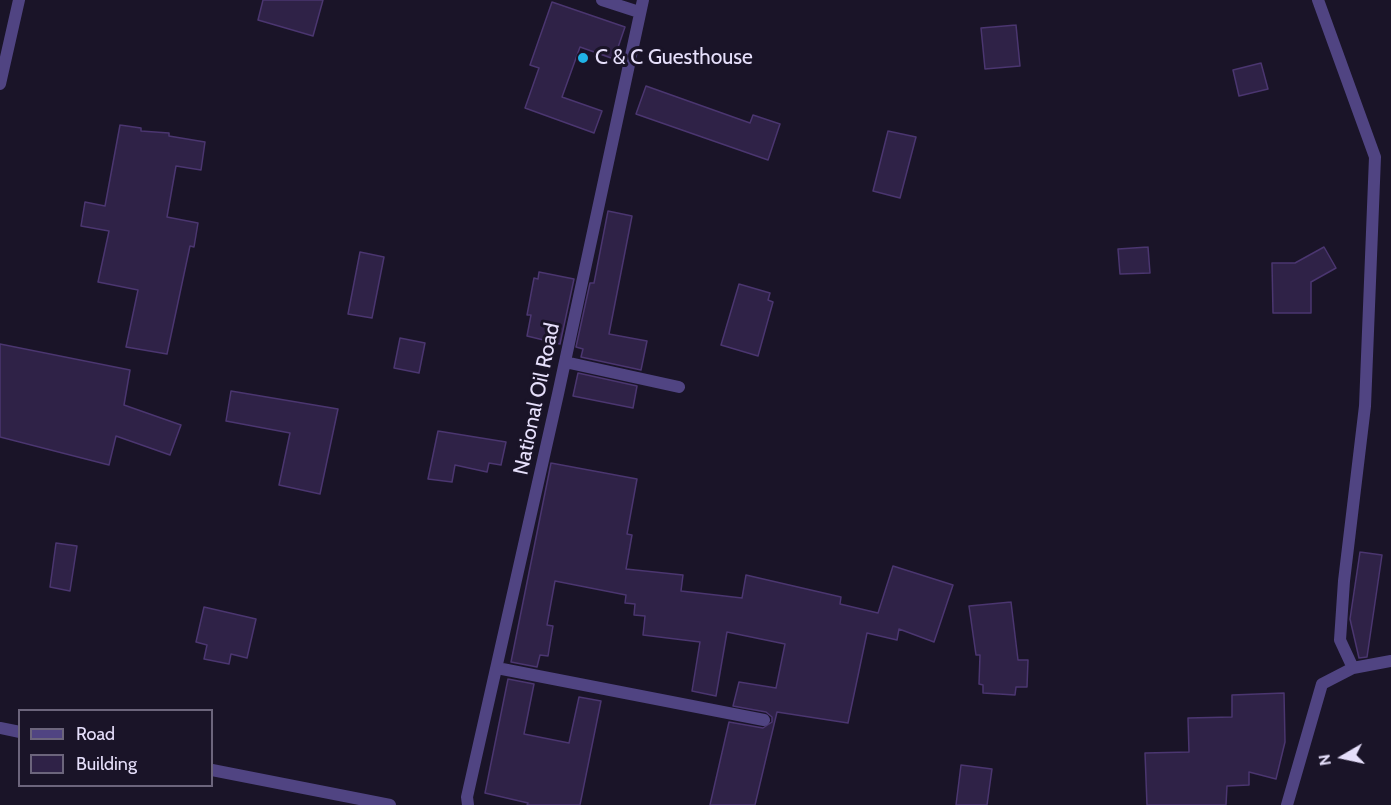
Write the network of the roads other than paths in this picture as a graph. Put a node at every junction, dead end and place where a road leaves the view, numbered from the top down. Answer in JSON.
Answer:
{"nodes":[{"id":1,"x":19,"y":0,"type":"edge"},
{"id":2,"x":602,"y":0,"type":"edge"},
{"id":3,"x":1318,"y":0,"type":"edge"},
{"id":4,"x":641,"y":6,"type":"edge"},
{"id":5,"x":0,"y":84,"type":"edge"},
{"id":6,"x":565,"y":362,"type":"junction"},
{"id":7,"x":679,"y":387,"type":"dead end"},
{"id":8,"x":1391,"y":661,"type":"edge"},
{"id":9,"x":497,"y":668,"type":"junction"},
{"id":10,"x":1353,"y":668,"type":"junction"},
{"id":11,"x":765,"y":720,"type":"dead end"},
{"id":12,"x":0,"y":728,"type":"edge"},
{"id":13,"x":18,"y":732,"type":"edge"},
{"id":14,"x":213,"y":770,"type":"edge"},
{"id":15,"x":390,"y":805,"type":"edge"},
{"id":16,"x":468,"y":805,"type":"edge"},
{"id":17,"x":1287,"y":805,"type":"edge"}],
"edges":[{"from":1,"to":5,"type":"street"},
{"from":2,"to":4,"type":"street"},
{"from":3,"to":10,"type":"street"},
{"from":4,"to":6,"type":"street","name":"National Oil Road"},
{"from":6,"to":7,"type":"street"},
{"from":6,"to":9,"type":"street","name":"National Oil Road"},
{"from":8,"to":10,"type":"street"},
{"from":9,"to":11,"type":"street"},
{"from":9,"to":16,"type":"street","name":"National Oil Road"},
{"from":10,"to":17,"type":"street"},
{"from":12,"to":13,"type":"street"},
{"from":14,"to":15,"type":"street"}]}
